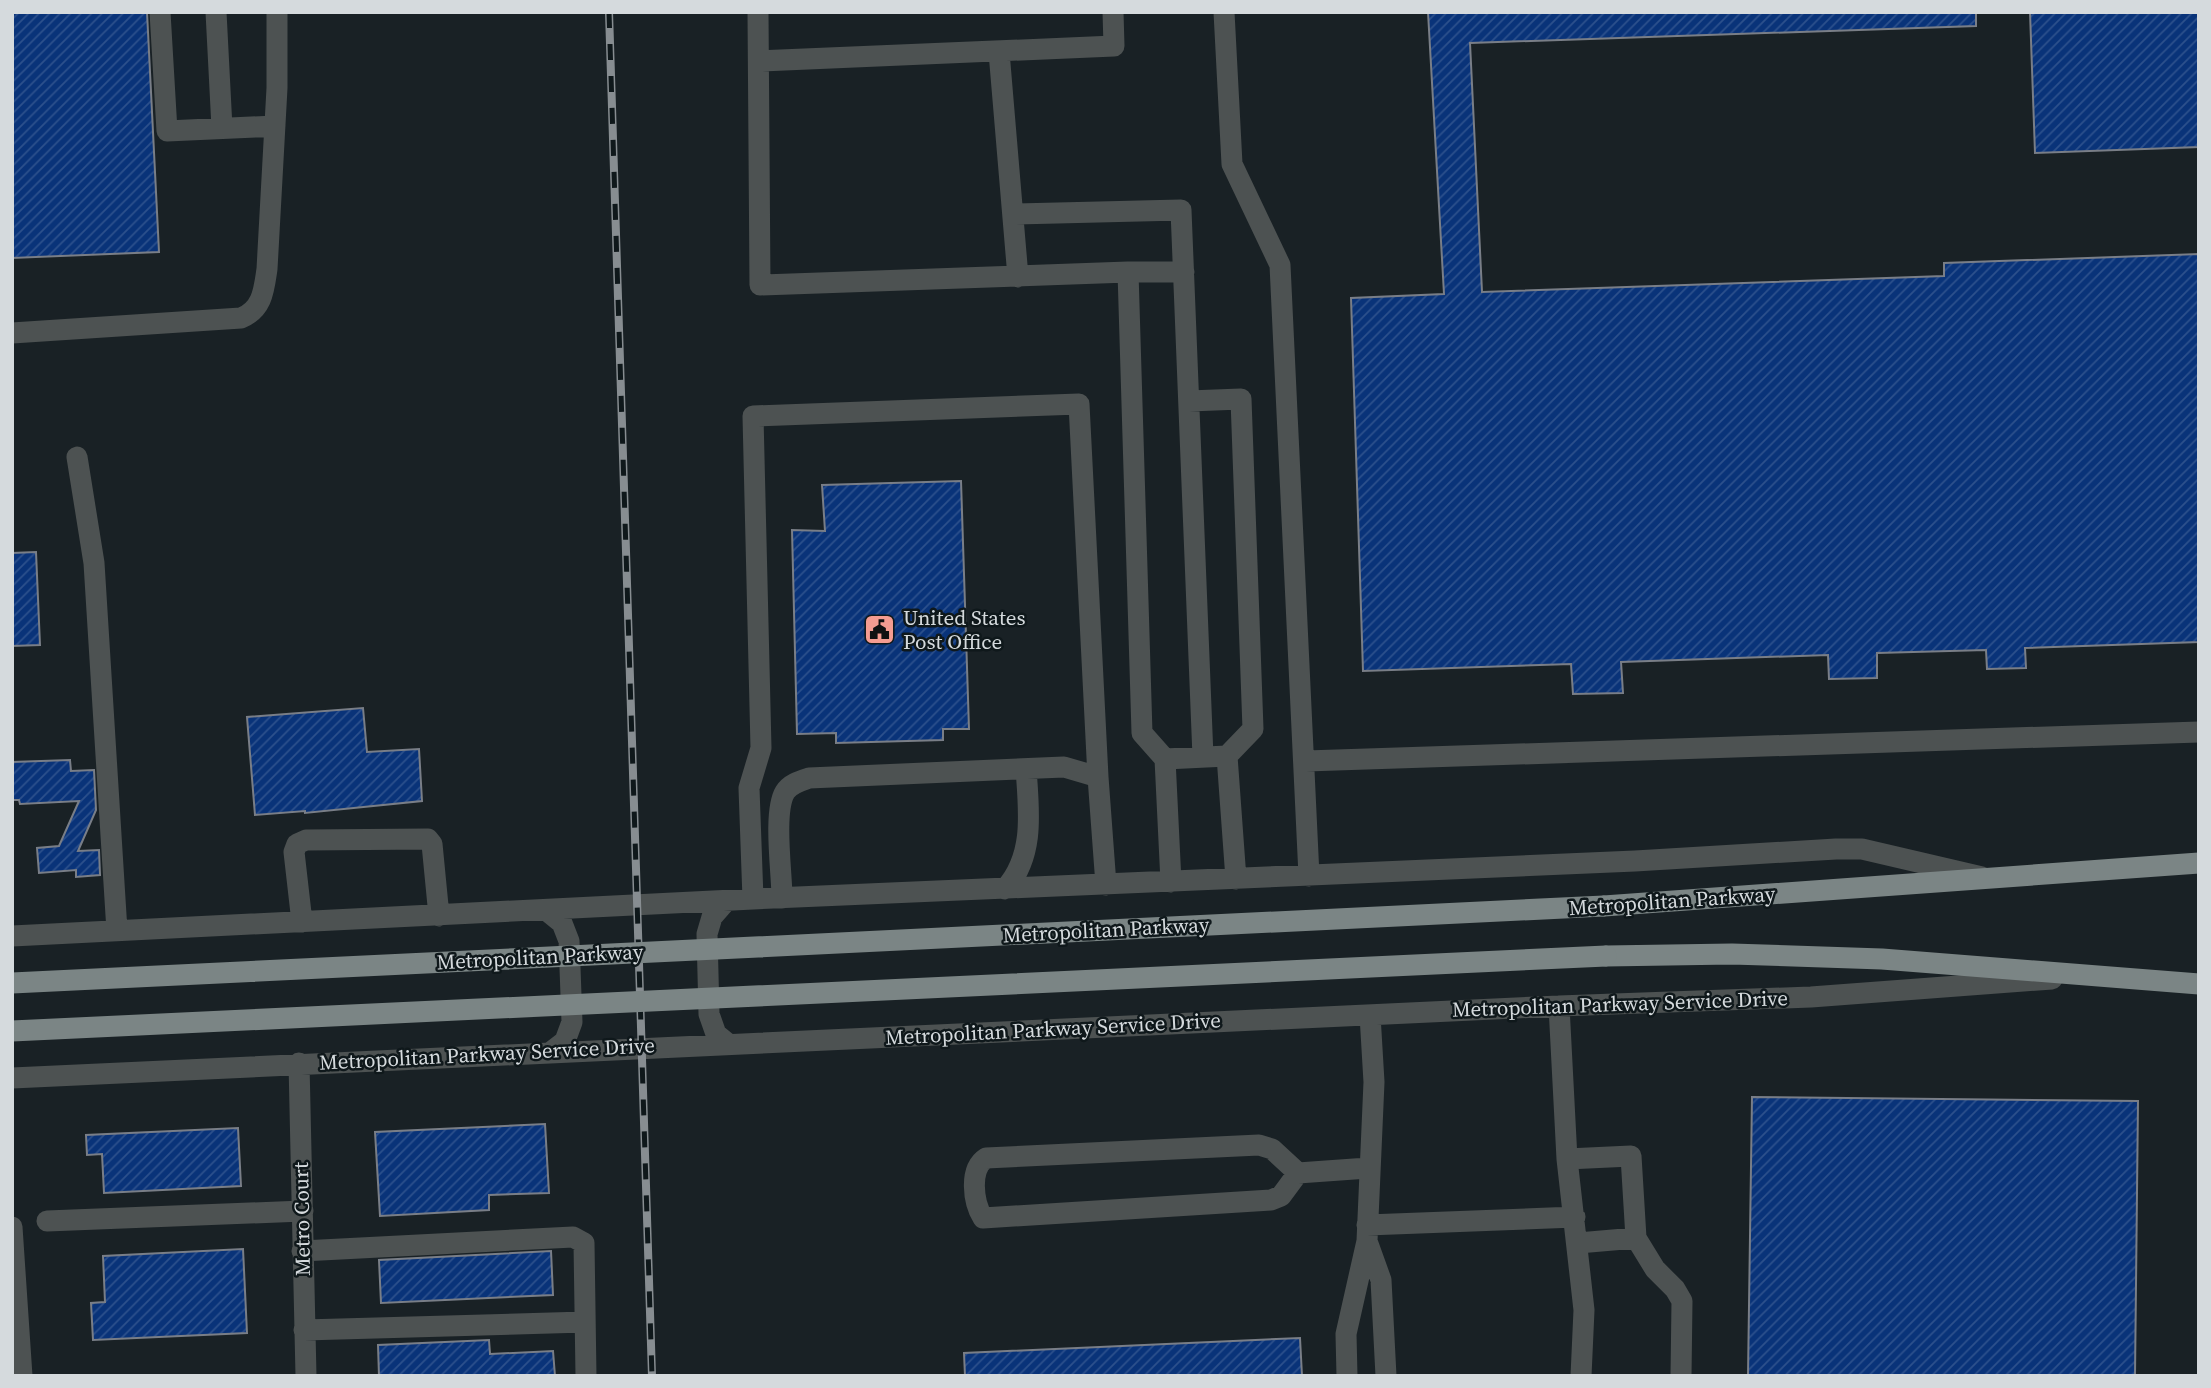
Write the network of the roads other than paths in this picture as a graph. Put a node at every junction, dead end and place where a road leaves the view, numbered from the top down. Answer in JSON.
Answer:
{"nodes":[{"id":1,"x":160,"y":12,"type":"edge"},
{"id":2,"x":216,"y":12,"type":"edge"},
{"id":3,"x":277,"y":12,"type":"edge"},
{"id":4,"x":758,"y":12,"type":"edge"},
{"id":5,"x":1113,"y":12,"type":"edge"},
{"id":6,"x":1224,"y":12,"type":"edge"},
{"id":7,"x":999,"y":52,"type":"junction"},
{"id":8,"x":759,"y":61,"type":"junction"},
{"id":9,"x":275,"y":126,"type":"junction"},
{"id":10,"x":222,"y":128,"type":"junction"},
{"id":11,"x":1015,"y":214,"type":"junction"},
{"id":12,"x":1128,"y":272,"type":"junction"},
{"id":13,"x":1184,"y":272,"type":"junction"},
{"id":14,"x":1018,"y":277,"type":"junction"},
{"id":15,"x":12,"y":334,"type":"edge"},
{"id":16,"x":1189,"y":401,"type":"junction"},
{"id":17,"x":77,"y":457,"type":"dead end"},
{"id":18,"x":2199,"y":733,"type":"edge"},
{"id":19,"x":1227,"y":756,"type":"junction"},
{"id":20,"x":1203,"y":757,"type":"junction"},
{"id":21,"x":1165,"y":759,"type":"junction"},
{"id":22,"x":1306,"y":761,"type":"junction"},
{"id":23,"x":755,"y":768,"type":"junction"},
{"id":24,"x":1027,"y":769,"type":"junction"},
{"id":25,"x":1098,"y":777,"type":"junction"},
{"id":26,"x":786,"y":791,"type":"junction"},
{"id":27,"x":2199,"y":863,"type":"edge"},
{"id":28,"x":1309,"y":876,"type":"junction"},
{"id":29,"x":1989,"y":878,"type":"junction"},
{"id":30,"x":1236,"y":879,"type":"junction"},
{"id":31,"x":1171,"y":882,"type":"junction"},
{"id":32,"x":1106,"y":885,"type":"junction"},
{"id":33,"x":1005,"y":889,"type":"junction"},
{"id":34,"x":782,"y":898,"type":"junction"},
{"id":35,"x":753,"y":900,"type":"junction"},
{"id":36,"x":726,"y":901,"type":"junction"},
{"id":37,"x":547,"y":910,"type":"junction"},
{"id":38,"x":439,"y":916,"type":"junction"},
{"id":39,"x":302,"y":922,"type":"junction"},
{"id":40,"x":117,"y":931,"type":"junction"},
{"id":41,"x":12,"y":936,"type":"edge"},
{"id":42,"x":2094,"y":976,"type":"junction"},
{"id":43,"x":12,"y":983,"type":"edge"},
{"id":44,"x":2199,"y":984,"type":"edge"},
{"id":45,"x":1559,"y":1006,"type":"junction"},
{"id":46,"x":1370,"y":1015,"type":"junction"},
{"id":47,"x":12,"y":1031,"type":"edge"},
{"id":48,"x":727,"y":1043,"type":"junction"},
{"id":49,"x":552,"y":1051,"type":"junction"},
{"id":50,"x":299,"y":1063,"type":"junction"},
{"id":51,"x":12,"y":1078,"type":"edge"},
{"id":52,"x":1567,"y":1159,"type":"junction"},
{"id":53,"x":1368,"y":1168,"type":"junction"},
{"id":54,"x":1298,"y":1173,"type":"junction"},
{"id":55,"x":303,"y":1211,"type":"junction"},
{"id":56,"x":1575,"y":1217,"type":"junction"},
{"id":57,"x":47,"y":1221,"type":"dead end"},
{"id":58,"x":1367,"y":1233,"type":"junction"},
{"id":59,"x":13,"y":1235,"type":"edge"},
{"id":60,"x":1636,"y":1238,"type":"junction"},
{"id":61,"x":1578,"y":1243,"type":"junction"},
{"id":62,"x":302,"y":1251,"type":"junction"},
{"id":63,"x":585,"y":1322,"type":"junction"},
{"id":64,"x":304,"y":1330,"type":"junction"},
{"id":65,"x":22,"y":1376,"type":"edge"},
{"id":66,"x":306,"y":1376,"type":"edge"},
{"id":67,"x":586,"y":1376,"type":"edge"},
{"id":68,"x":1347,"y":1376,"type":"edge"},
{"id":69,"x":1386,"y":1376,"type":"edge"},
{"id":70,"x":1581,"y":1376,"type":"edge"},
{"id":71,"x":1681,"y":1376,"type":"edge"}],
"edges":[{"from":1,"to":10,"type":"street"},
{"from":2,"to":10,"type":"street"},
{"from":3,"to":9,"type":"street"},
{"from":4,"to":8,"type":"street"},
{"from":5,"to":7,"type":"street"},
{"from":6,"to":22,"type":"street"},
{"from":7,"to":8,"type":"street"},
{"from":7,"to":11,"type":"street"},
{"from":8,"to":14,"type":"street"},
{"from":9,"to":10,"type":"street"},
{"from":9,"to":15,"type":"street"},
{"from":11,"to":13,"type":"street"},
{"from":11,"to":14,"type":"street"},
{"from":12,"to":13,"type":"street"},
{"from":12,"to":14,"type":"street"},
{"from":12,"to":21,"type":"street"},
{"from":13,"to":16,"type":"street"},
{"from":16,"to":19,"type":"street"},
{"from":16,"to":20,"type":"street"},
{"from":17,"to":40,"type":"street"},
{"from":18,"to":22,"type":"street"},
{"from":19,"to":20,"type":"street"},
{"from":19,"to":30,"type":"street"},
{"from":20,"to":21,"type":"street"},
{"from":21,"to":31,"type":"street"},
{"from":22,"to":28,"type":"street"},
{"from":23,"to":25,"type":"street"},
{"from":23,"to":26,"type":"street"},
{"from":23,"to":35,"type":"street"},
{"from":24,"to":25,"type":"street"},
{"from":24,"to":26,"type":"street"},
{"from":24,"to":33,"type":"street"},
{"from":25,"to":32,"type":"street"},
{"from":26,"to":34,"type":"street"},
{"from":27,"to":29,"type":"main road","name":"Metropolitan Parkway"},
{"from":28,"to":29,"type":"street"},
{"from":28,"to":30,"type":"street"},
{"from":29,"to":43,"type":"main road","name":"Metropolitan Parkway","bridge":true},
{"from":30,"to":31,"type":"street"},
{"from":31,"to":32,"type":"street"},
{"from":32,"to":33,"type":"street"},
{"from":33,"to":34,"type":"street"},
{"from":34,"to":35,"type":"street"},
{"from":35,"to":36,"type":"street"},
{"from":36,"to":37,"type":"street"},
{"from":36,"to":48,"type":"street"},
{"from":37,"to":38,"type":"street"},
{"from":37,"to":49,"type":"street"},
{"from":38,"to":39,"type":"street"},
{"from":38,"to":39,"type":"street"},
{"from":39,"to":40,"type":"street"},
{"from":40,"to":41,"type":"street"},
{"from":42,"to":44,"type":"main road"},
{"from":42,"to":45,"type":"street","name":"Metropolitan Parkway Service Drive"},
{"from":42,"to":47,"type":"main road","bridge":true},
{"from":45,"to":46,"type":"street","name":"Metropolitan Parkway Service Drive"},
{"from":45,"to":52,"type":"street"},
{"from":46,"to":48,"type":"street","name":"Metropolitan Parkway Service Drive"},
{"from":46,"to":53,"type":"street"},
{"from":48,"to":49,"type":"street","name":"Metropolitan Parkway Service Drive"},
{"from":49,"to":50,"type":"street","name":"Metropolitan Parkway Service Drive"},
{"from":50,"to":51,"type":"street","name":"Metropolitan Parkway Service Drive"},
{"from":50,"to":55,"type":"street","name":"Metro Court"},
{"from":52,"to":56,"type":"street"},
{"from":52,"to":60,"type":"street"},
{"from":53,"to":54,"type":"street"},
{"from":53,"to":58,"type":"street"},
{"from":54,"to":54,"type":"street"},
{"from":55,"to":57,"type":"street"},
{"from":55,"to":62,"type":"street","name":"Metro Court"},
{"from":56,"to":58,"type":"street"},
{"from":56,"to":61,"type":"street"},
{"from":58,"to":68,"type":"street"},
{"from":58,"to":69,"type":"street"},
{"from":59,"to":65,"type":"street"},
{"from":60,"to":61,"type":"street"},
{"from":60,"to":71,"type":"street"},
{"from":61,"to":70,"type":"street"},
{"from":62,"to":63,"type":"street"},
{"from":62,"to":64,"type":"street","name":"Metro Court"},
{"from":63,"to":64,"type":"street"},
{"from":63,"to":67,"type":"street"},
{"from":64,"to":66,"type":"street","name":"Metro Court"}]}
